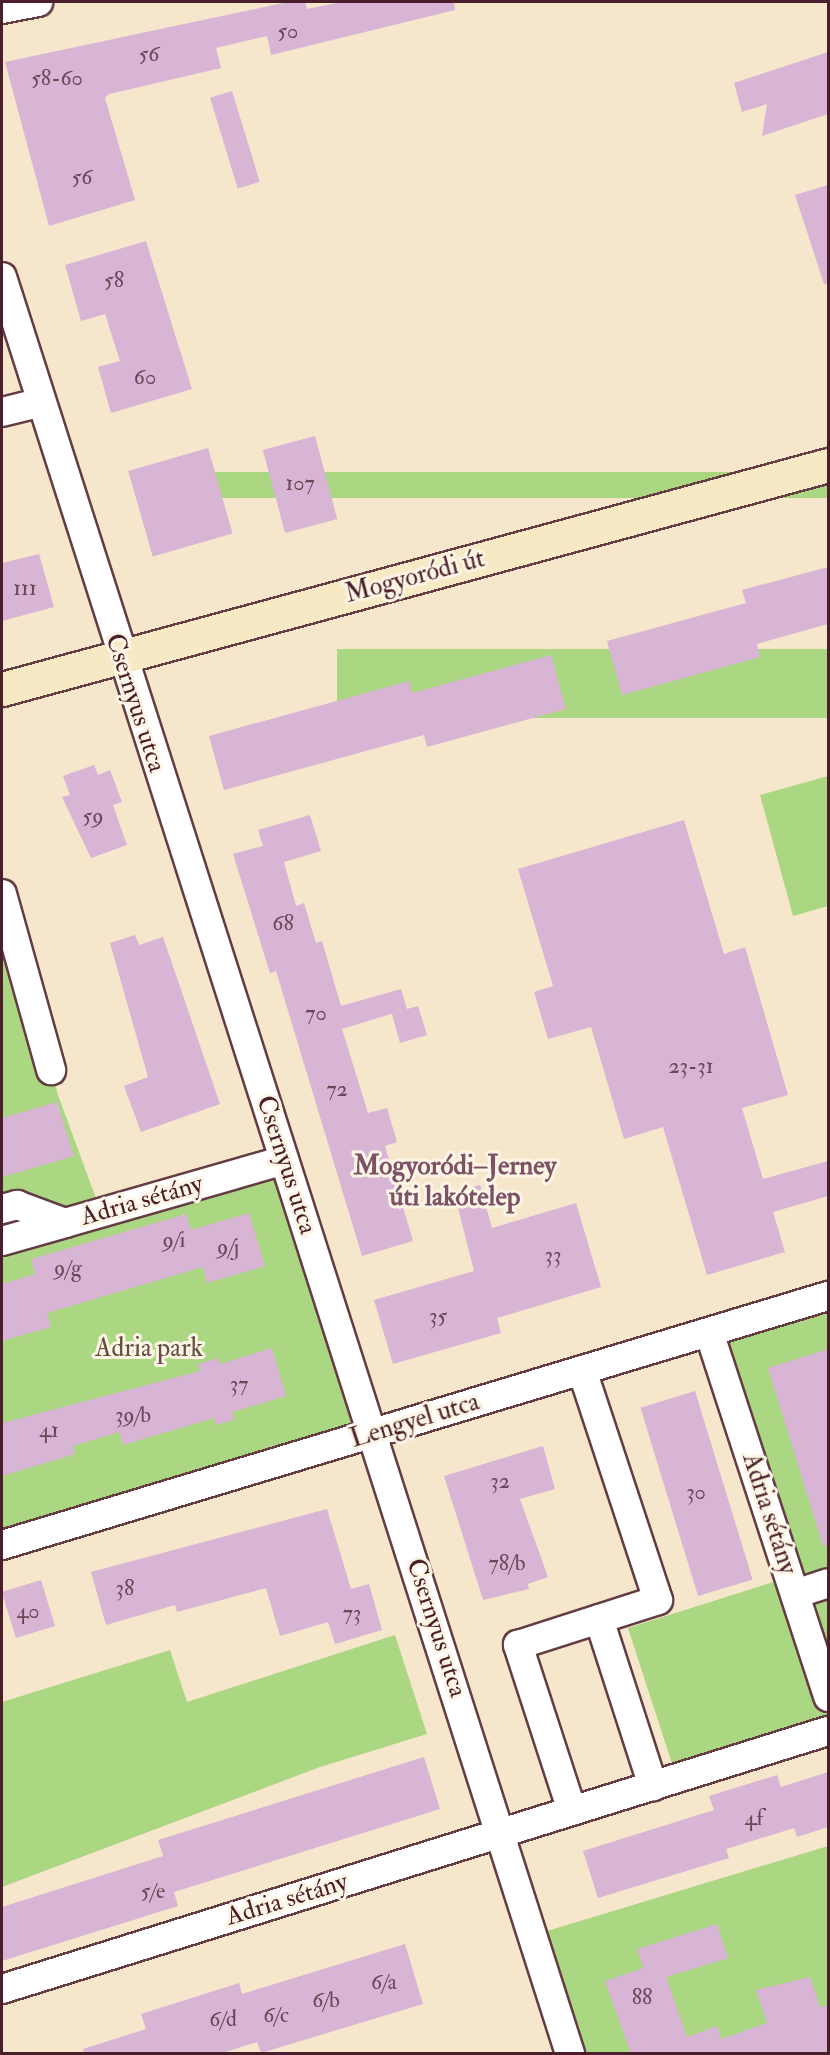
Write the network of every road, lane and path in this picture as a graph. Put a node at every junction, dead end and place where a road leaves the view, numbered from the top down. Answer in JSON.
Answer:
{"nodes":[{"id":1,"x":38,"y":2,"type":"edge"},
{"id":2,"x":2,"y":9,"type":"edge"},
{"id":3,"x":2,"y":277,"type":"edge"},
{"id":4,"x":38,"y":403,"type":"junction"},
{"id":5,"x":2,"y":412,"type":"edge"},
{"id":6,"x":828,"y":465,"type":"edge"},
{"id":7,"x":119,"y":657,"type":"junction"},
{"id":8,"x":2,"y":689,"type":"edge"},
{"id":9,"x":2,"y":894,"type":"edge"},
{"id":10,"x":51,"y":1070,"type":"dead end"},
{"id":11,"x":284,"y":1160,"type":"junction"},
{"id":12,"x":2,"y":1209,"type":"edge"},
{"id":13,"x":65,"y":1223,"type":"junction"},
{"id":14,"x":2,"y":1241,"type":"edge"},
{"id":15,"x":828,"y":1296,"type":"edge"},
{"id":16,"x":710,"y":1332,"type":"junction"},
{"id":17,"x":582,"y":1370,"type":"junction"},
{"id":18,"x":372,"y":1433,"type":"junction"},
{"id":19,"x":2,"y":1545,"type":"edge"},
{"id":20,"x":828,"y":1583,"type":"edge"},
{"id":21,"x":795,"y":1594,"type":"junction"},
{"id":22,"x":599,"y":1619,"type":"junction"},
{"id":23,"x":828,"y":1697,"type":"edge"},
{"id":24,"x":828,"y":1731,"type":"edge"},
{"id":25,"x":653,"y":1786,"type":"junction"},
{"id":26,"x":572,"y":1811,"type":"junction"},
{"id":27,"x":503,"y":1833,"type":"junction"},
{"id":28,"x":2,"y":1989,"type":"edge"},
{"id":29,"x":570,"y":2054,"type":"edge"}],
"edges":[{"from":1,"to":2,"type":"street"},
{"from":3,"to":4,"type":"street","name":"Csernyus utca"},
{"from":4,"to":5,"type":"street"},
{"from":4,"to":7,"type":"street","name":"Csernyus utca"},
{"from":6,"to":7,"type":"street","name":"Mogyoródi út"},
{"from":7,"to":8,"type":"street","name":"Mogyoródi út"},
{"from":7,"to":11,"type":"street","name":"Csernyus utca"},
{"from":9,"to":10,"type":"street"},
{"from":11,"to":13,"type":"street","name":"Adria sétány"},
{"from":11,"to":18,"type":"street","name":"Csernyus utca"},
{"from":12,"to":13,"type":"street","name":"Adria sétány"},
{"from":13,"to":14,"type":"street"},
{"from":15,"to":16,"type":"street","name":"Lengyel utca"},
{"from":16,"to":17,"type":"street","name":"Lengyel utca"},
{"from":16,"to":21,"type":"street","name":"Adria sétány"},
{"from":17,"to":18,"type":"street","name":"Lengyel utca"},
{"from":17,"to":22,"type":"street"},
{"from":18,"to":19,"type":"street","name":"Lengyel utca"},
{"from":18,"to":27,"type":"street","name":"Csernyus utca"},
{"from":20,"to":21,"type":"street"},
{"from":21,"to":23,"type":"street","name":"Adria sétány"},
{"from":22,"to":25,"type":"street"},
{"from":22,"to":26,"type":"street"},
{"from":24,"to":25,"type":"street","name":"Adria sétány"},
{"from":25,"to":26,"type":"street","name":"Adria sétány"},
{"from":26,"to":27,"type":"street","name":"Adria sétány"},
{"from":27,"to":28,"type":"street","name":"Adria sétány"},
{"from":27,"to":29,"type":"street","name":"Csernyus utca"}]}
